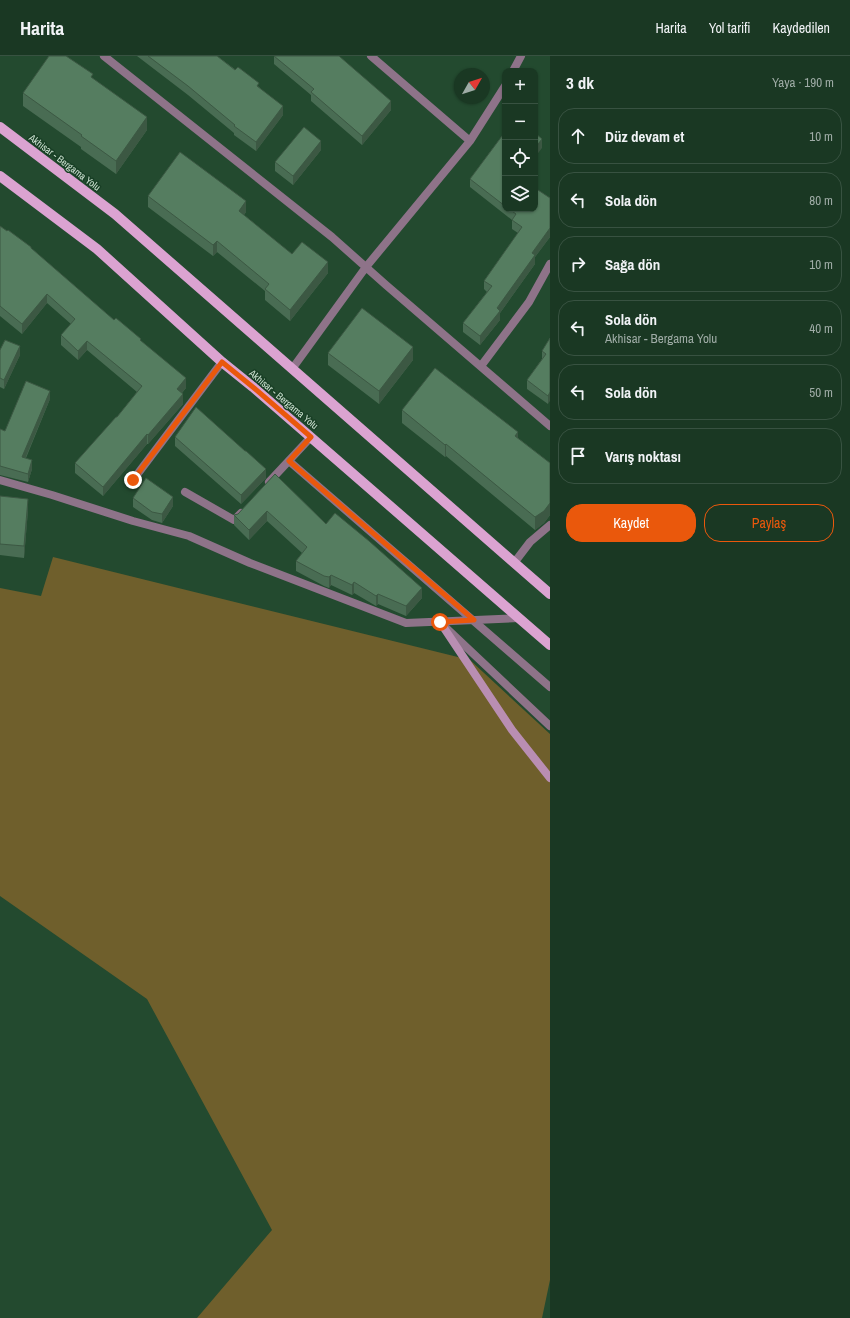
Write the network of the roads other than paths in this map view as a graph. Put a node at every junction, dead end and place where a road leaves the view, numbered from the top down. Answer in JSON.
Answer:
{"nodes":[{"id":1,"x":104,"y":56,"type":"edge"},
{"id":2,"x":372,"y":56,"type":"edge"},
{"id":3,"x":521,"y":56,"type":"edge"},
{"id":4,"x":515,"y":68,"type":"edge"},
{"id":5,"x":502,"y":91,"type":"edge"},
{"id":6,"x":0,"y":127,"type":"edge"},
{"id":7,"x":470,"y":141,"type":"junction"},
{"id":8,"x":0,"y":176,"type":"edge"},
{"id":9,"x":550,"y":264,"type":"edge"},
{"id":10,"x":366,"y":267,"type":"junction"},
{"id":11,"x":222,"y":362,"type":"junction"},
{"id":12,"x":481,"y":366,"type":"junction"},
{"id":13,"x":292,"y":369,"type":"junction"},
{"id":14,"x":550,"y":426,"type":"edge"},
{"id":15,"x":311,"y":437,"type":"junction"},
{"id":16,"x":289,"y":461,"type":"junction"},
{"id":17,"x":0,"y":480,"type":"edge"},
{"id":18,"x":133,"y":480,"type":"dead end"},
{"id":19,"x":264,"y":488,"type":"edge"},
{"id":20,"x":185,"y":492,"type":"dead end"},
{"id":21,"x":249,"y":504,"type":"edge"},
{"id":22,"x":550,"y":525,"type":"edge"},
{"id":23,"x":514,"y":563,"type":"junction"},
{"id":24,"x":550,"y":594,"type":"edge"},
{"id":25,"x":519,"y":618,"type":"junction"},
{"id":26,"x":474,"y":620,"type":"junction"},
{"id":27,"x":440,"y":622,"type":"junction"},
{"id":28,"x":550,"y":645,"type":"edge"},
{"id":29,"x":550,"y":687,"type":"edge"},
{"id":30,"x":550,"y":726,"type":"edge"},
{"id":31,"x":550,"y":778,"type":"edge"}],
"edges":[{"from":1,"to":10,"type":"street"},
{"from":2,"to":7,"type":"street"},
{"from":3,"to":4,"type":"street"},
{"from":5,"to":7,"type":"street"},
{"from":6,"to":13,"type":"main road","name":"Akhisar - Bergama Yolu"},
{"from":7,"to":10,"type":"street"},
{"from":8,"to":11,"type":"main road","name":"Akhisar - Bergama Yolu"},
{"from":9,"to":12,"type":"street"},
{"from":10,"to":12,"type":"street"},
{"from":10,"to":13,"type":"street"},
{"from":11,"to":15,"type":"main road","name":"Akhisar - Bergama Yolu"},
{"from":11,"to":18,"type":"street"},
{"from":12,"to":14,"type":"street"},
{"from":13,"to":23,"type":"main road","name":"Akhisar - Bergama Yolu"},
{"from":15,"to":16,"type":"street"},
{"from":15,"to":25,"type":"main road","name":"Akhisar - Bergama Yolu"},
{"from":16,"to":19,"type":"street"},
{"from":16,"to":26,"type":"street"},
{"from":17,"to":27,"type":"street"},
{"from":20,"to":21,"type":"street"},
{"from":22,"to":23,"type":"street"},
{"from":23,"to":24,"type":"main road","name":"Akhisar - Bergama Yolu"},
{"from":25,"to":26,"type":"street"},
{"from":25,"to":28,"type":"main road","name":"Akhisar - Bergama Yolu"},
{"from":26,"to":27,"type":"street"},
{"from":26,"to":29,"type":"street"},
{"from":27,"to":30,"type":"street"},
{"from":27,"to":31,"type":"street"}]}
